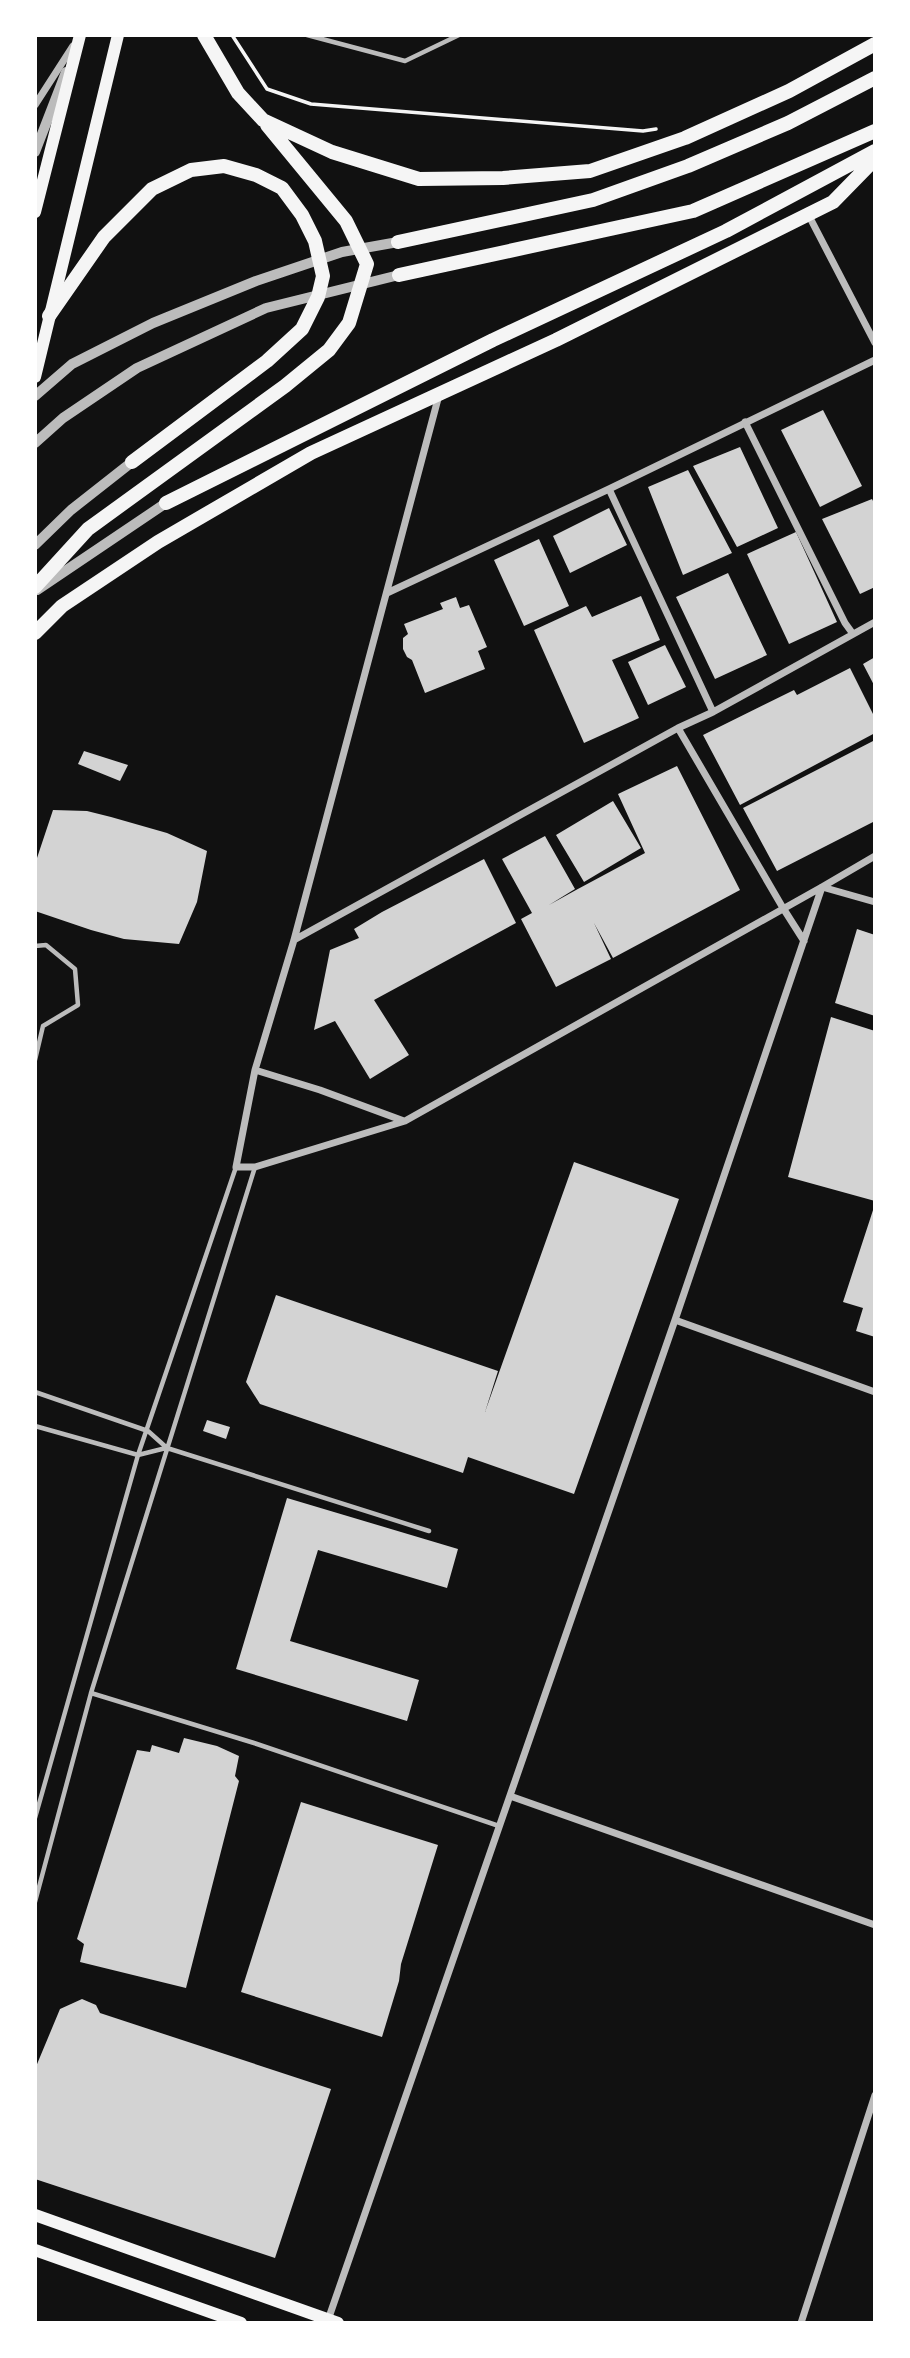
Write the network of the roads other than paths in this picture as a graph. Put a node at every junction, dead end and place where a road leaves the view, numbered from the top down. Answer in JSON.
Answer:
{"nodes":[{"id":1,"x":118,"y":35,"type":"edge"},
{"id":2,"x":204,"y":35,"type":"edge"},
{"id":3,"x":307,"y":35,"type":"edge"},
{"id":4,"x":458,"y":35,"type":"edge"},
{"id":5,"x":80,"y":36,"type":"edge"},
{"id":6,"x":875,"y":44,"type":"edge"},
{"id":7,"x":875,"y":78,"type":"edge"},
{"id":8,"x":35,"y":105,"type":"edge"},
{"id":9,"x":263,"y":120,"type":"junction"},
{"id":10,"x":875,"y":131,"type":"edge"},
{"id":11,"x":875,"y":151,"type":"edge"},
{"id":12,"x":35,"y":152,"type":"edge"},
{"id":13,"x":875,"y":159,"type":"edge"},
{"id":14,"x":35,"y":212,"type":"edge"},
{"id":15,"x":808,"y":214,"type":"junction"},
{"id":16,"x":398,"y":242,"type":"joint"},
{"id":17,"x":399,"y":275,"type":"joint"},
{"id":18,"x":49,"y":316,"type":"junction"},
{"id":19,"x":875,"y":344,"type":"edge"},
{"id":20,"x":875,"y":360,"type":"edge"},
{"id":21,"x":35,"y":377,"type":"edge"},
{"id":22,"x":439,"y":395,"type":"junction"},
{"id":23,"x":35,"y":396,"type":"edge"},
{"id":24,"x":745,"y":422,"type":"junction"},
{"id":25,"x":35,"y":443,"type":"edge"},
{"id":26,"x":132,"y":462,"type":"joint"},
{"id":27,"x":609,"y":489,"type":"junction"},
{"id":28,"x":166,"y":503,"type":"joint"},
{"id":29,"x":35,"y":545,"type":"edge"},
{"id":30,"x":35,"y":589,"type":"edge"},
{"id":31,"x":387,"y":593,"type":"junction"},
{"id":32,"x":875,"y":622,"type":"edge"},
{"id":33,"x":35,"y":634,"type":"edge"},
{"id":34,"x":853,"y":634,"type":"junction"},
{"id":35,"x":713,"y":712,"type":"junction"},
{"id":36,"x":678,"y":728,"type":"junction"},
{"id":37,"x":875,"y":856,"type":"edge"},
{"id":38,"x":822,"y":887,"type":"junction"},
{"id":39,"x":875,"y":902,"type":"edge"},
{"id":40,"x":783,"y":908,"type":"junction"},
{"id":41,"x":294,"y":940,"type":"junction"},
{"id":42,"x":804,"y":941,"type":"junction"},
{"id":43,"x":35,"y":946,"type":"edge"},
{"id":44,"x":35,"y":1060,"type":"edge"},
{"id":45,"x":255,"y":1070,"type":"junction"},
{"id":46,"x":405,"y":1121,"type":"junction"},
{"id":47,"x":236,"y":1167,"type":"junction"},
{"id":48,"x":255,"y":1167,"type":"junction"},
{"id":49,"x":676,"y":1320,"type":"junction"},
{"id":50,"x":35,"y":1392,"type":"edge"},
{"id":51,"x":875,"y":1392,"type":"edge"},
{"id":52,"x":35,"y":1426,"type":"edge"},
{"id":53,"x":148,"y":1431,"type":"junction"},
{"id":54,"x":167,"y":1448,"type":"junction"},
{"id":55,"x":138,"y":1455,"type":"junction"},
{"id":56,"x":429,"y":1531,"type":"dead end"},
{"id":57,"x":91,"y":1693,"type":"junction"},
{"id":58,"x":510,"y":1796,"type":"junction"},
{"id":59,"x":35,"y":1818,"type":"edge"},
{"id":60,"x":499,"y":1826,"type":"junction"},
{"id":61,"x":35,"y":1902,"type":"edge"},
{"id":62,"x":875,"y":1925,"type":"edge"},
{"id":63,"x":875,"y":2095,"type":"edge"},
{"id":64,"x":35,"y":2215,"type":"edge"},
{"id":65,"x":35,"y":2250,"type":"edge"},
{"id":66,"x":333,"y":2321,"type":"edge"},
{"id":67,"x":241,"y":2323,"type":"edge"},
{"id":68,"x":801,"y":2323,"type":"edge"}],
"edges":[{"from":1,"to":18,"type":"main road"},
{"from":2,"to":9,"type":"main road"},
{"from":3,"to":4,"type":"lane"},
{"from":5,"to":8,"type":"street"},
{"from":5,"to":12,"type":"street"},
{"from":5,"to":14,"type":"main road"},
{"from":6,"to":9,"type":"main road"},
{"from":7,"to":16,"type":"main road"},
{"from":9,"to":30,"type":"main road"},
{"from":10,"to":17,"type":"main road"},
{"from":11,"to":28,"type":"main road"},
{"from":13,"to":15,"type":"main road"},
{"from":15,"to":19,"type":"street"},
{"from":15,"to":22,"type":"main road"},
{"from":16,"to":23,"type":"street"},
{"from":17,"to":25,"type":"street"},
{"from":18,"to":21,"type":"main road"},
{"from":18,"to":26,"type":"main road"},
{"from":20,"to":24,"type":"street"},
{"from":22,"to":31,"type":"street"},
{"from":22,"to":33,"type":"main road"},
{"from":24,"to":27,"type":"street"},
{"from":24,"to":34,"type":"street"},
{"from":26,"to":29,"type":"street"},
{"from":27,"to":31,"type":"street"},
{"from":27,"to":35,"type":"street"},
{"from":28,"to":30,"type":"street"},
{"from":31,"to":41,"type":"street"},
{"from":32,"to":34,"type":"street"},
{"from":34,"to":35,"type":"street"},
{"from":35,"to":36,"type":"street"},
{"from":36,"to":40,"type":"street"},
{"from":36,"to":41,"type":"street"},
{"from":37,"to":38,"type":"street"},
{"from":38,"to":39,"type":"street"},
{"from":38,"to":40,"type":"street"},
{"from":38,"to":42,"type":"street"},
{"from":40,"to":42,"type":"street"},
{"from":40,"to":46,"type":"street"},
{"from":41,"to":45,"type":"street"},
{"from":42,"to":49,"type":"street"},
{"from":43,"to":44,"type":"lane"},
{"from":45,"to":46,"type":"street"},
{"from":45,"to":47,"type":"street"},
{"from":46,"to":48,"type":"street"},
{"from":47,"to":48,"type":"street"},
{"from":47,"to":53,"type":"lane"},
{"from":48,"to":54,"type":"lane"},
{"from":49,"to":51,"type":"street"},
{"from":49,"to":58,"type":"street"},
{"from":50,"to":53,"type":"lane"},
{"from":52,"to":55,"type":"lane"},
{"from":53,"to":54,"type":"lane"},
{"from":53,"to":55,"type":"lane"},
{"from":54,"to":55,"type":"lane"},
{"from":54,"to":56,"type":"lane"},
{"from":54,"to":57,"type":"lane"},
{"from":55,"to":59,"type":"lane"},
{"from":57,"to":60,"type":"lane"},
{"from":57,"to":61,"type":"lane"},
{"from":58,"to":60,"type":"street"},
{"from":58,"to":62,"type":"street"},
{"from":60,"to":66,"type":"street"},
{"from":63,"to":68,"type":"street"},
{"from":64,"to":66,"type":"main road"},
{"from":65,"to":67,"type":"main road"}]}
